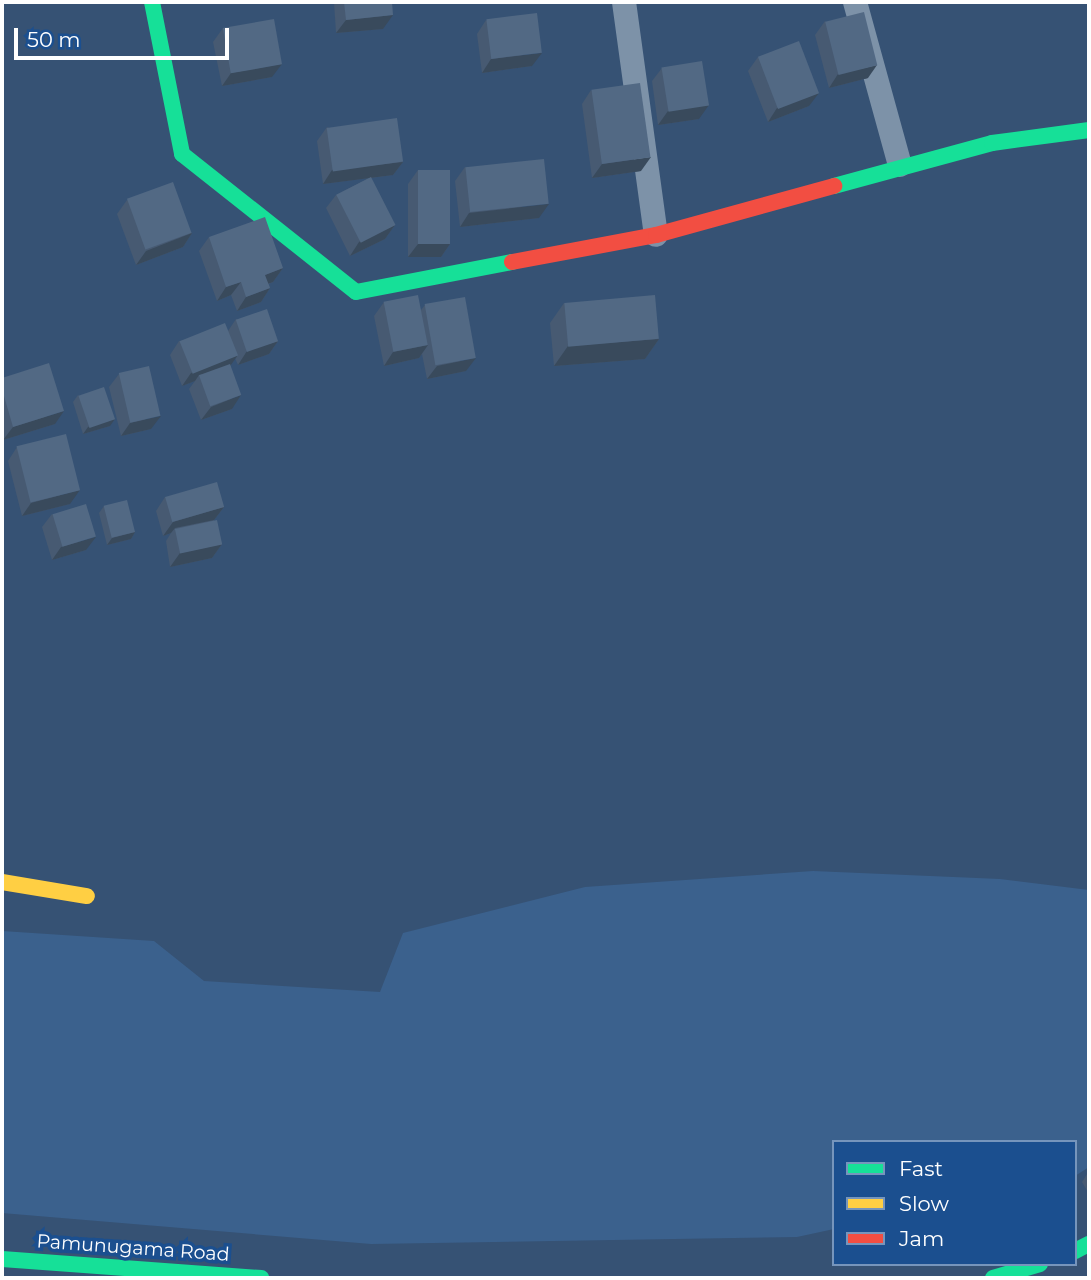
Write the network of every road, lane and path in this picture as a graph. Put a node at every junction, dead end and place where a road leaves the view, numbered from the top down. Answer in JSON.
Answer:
{"nodes":[{"id":1,"x":152,"y":2,"type":"edge"},
{"id":2,"x":624,"y":2,"type":"edge"},
{"id":3,"x":855,"y":2,"type":"edge"},
{"id":4,"x":1089,"y":130,"type":"edge"},
{"id":5,"x":900,"y":165,"type":"junction"},
{"id":6,"x":656,"y":235,"type":"junction"},
{"id":7,"x":2,"y":883,"type":"edge"},
{"id":8,"x":87,"y":896,"type":"dead end"},
{"id":9,"x":2,"y":1259,"type":"edge"},
{"id":10,"x":1033,"y":1266,"type":"edge"},
{"id":11,"x":261,"y":1278,"type":"edge"},
{"id":12,"x":993,"y":1278,"type":"edge"}],
"edges":[{"from":1,"to":6,"type":"street"},
{"from":2,"to":6,"type":"street"},
{"from":3,"to":5,"type":"street"},
{"from":4,"to":5,"type":"street"},
{"from":5,"to":6,"type":"street"},
{"from":7,"to":8,"type":"street"},
{"from":9,"to":11,"type":"street","name":"Pamunugama Road"},
{"from":10,"to":12,"type":"street"}]}
